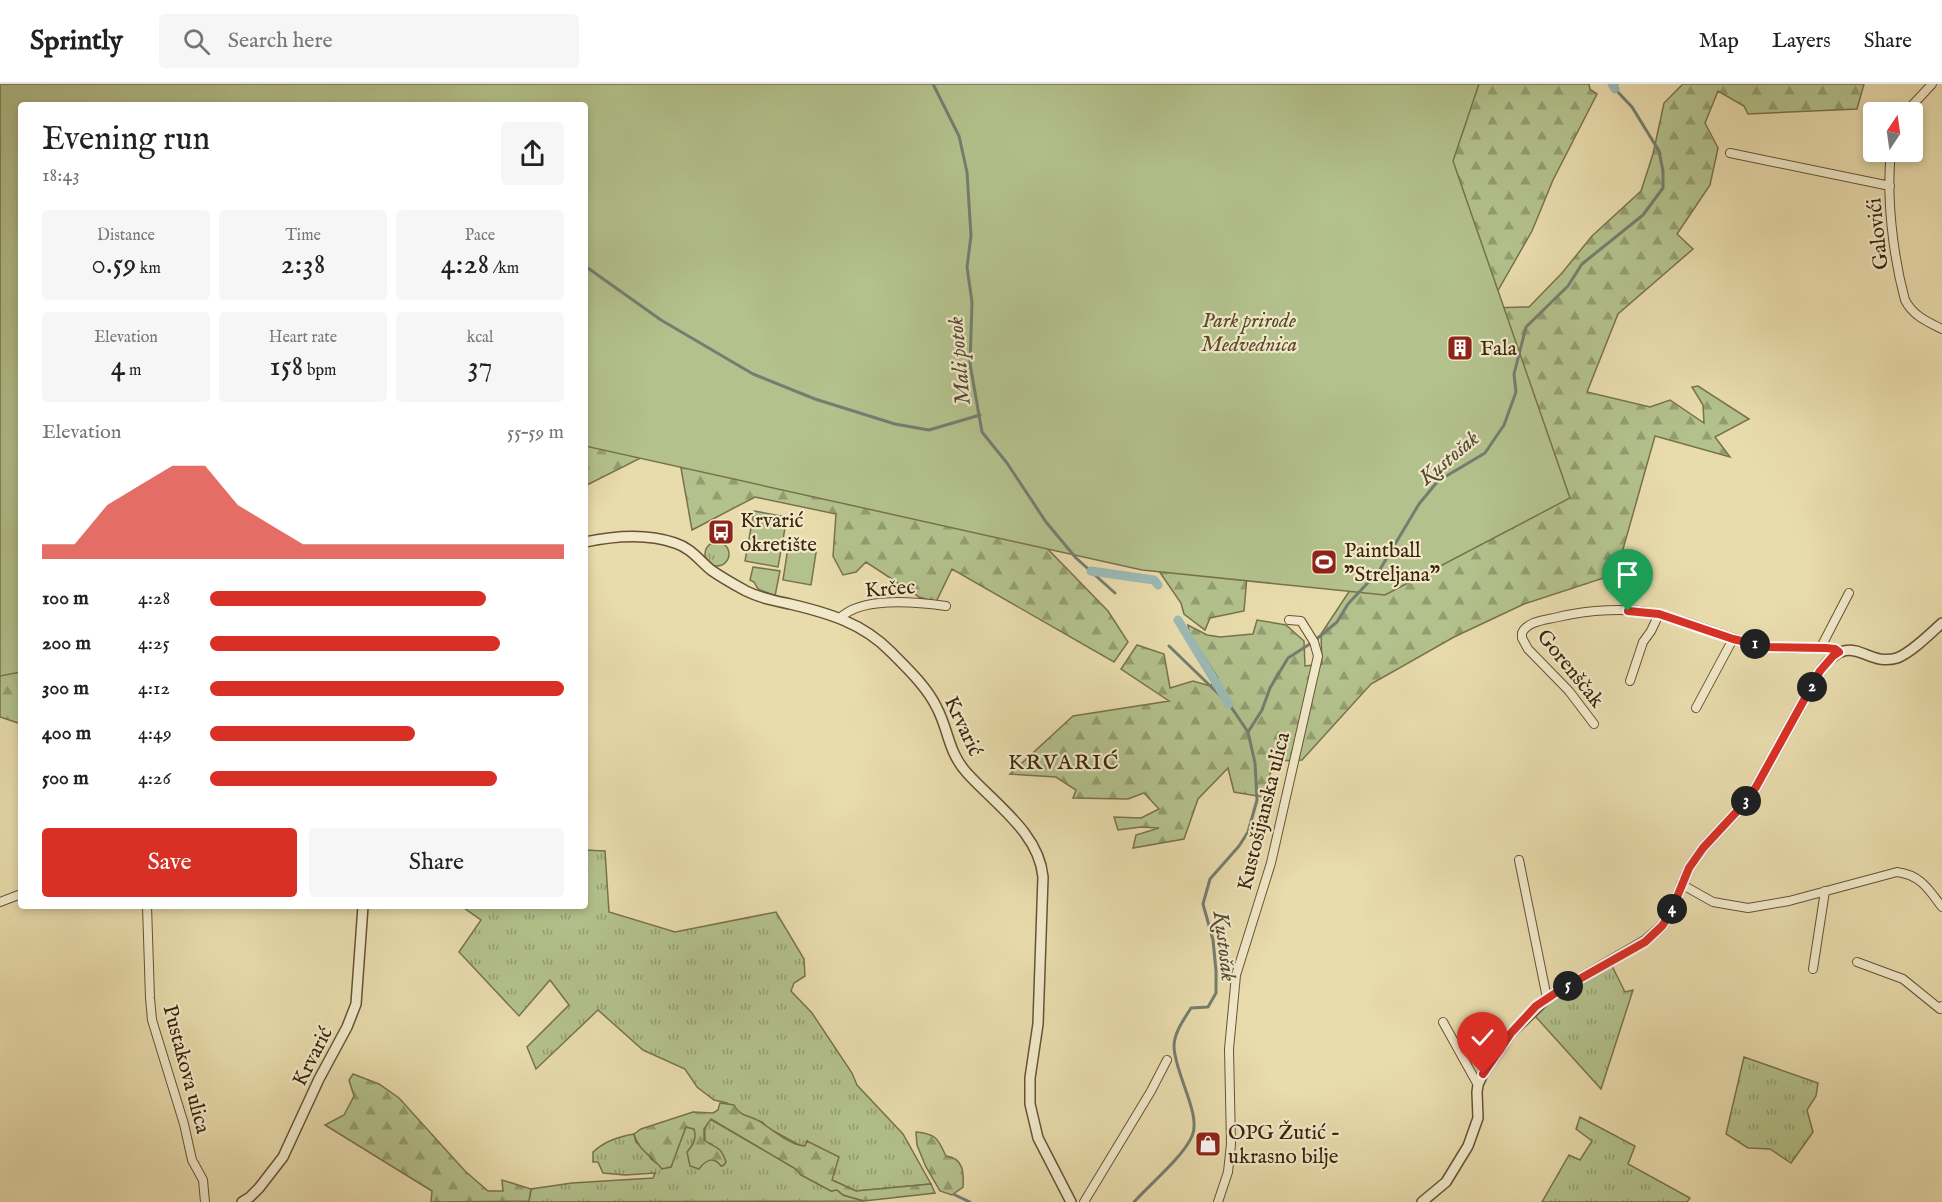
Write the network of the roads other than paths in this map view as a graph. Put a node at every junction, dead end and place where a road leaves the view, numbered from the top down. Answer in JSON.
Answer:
{"nodes":[{"id":1,"x":1932,"y":84,"type":"edge"},
{"id":2,"x":1915,"y":102,"type":"edge"},
{"id":3,"x":1730,"y":153,"type":"dead end"},
{"id":4,"x":1891,"y":162,"type":"edge"},
{"id":5,"x":1890,"y":186,"type":"junction"},
{"id":6,"x":1942,"y":329,"type":"edge"},
{"id":7,"x":588,"y":541,"type":"edge"},
{"id":8,"x":1849,"y":593,"type":"dead end"},
{"id":9,"x":946,"y":606,"type":"dead end"},
{"id":10,"x":1659,"y":614,"type":"junction"},
{"id":11,"x":840,"y":618,"type":"junction"},
{"id":12,"x":1289,"y":620,"type":"dead end"},
{"id":13,"x":1942,"y":623,"type":"edge"},
{"id":14,"x":1733,"y":639,"type":"junction"},
{"id":15,"x":1821,"y":647,"type":"junction"},
{"id":16,"x":1839,"y":652,"type":"junction"},
{"id":17,"x":1630,"y":681,"type":"dead end"},
{"id":18,"x":1696,"y":708,"type":"dead end"},
{"id":19,"x":1594,"y":724,"type":"dead end"},
{"id":20,"x":1519,"y":860,"type":"dead end"},
{"id":21,"x":1681,"y":884,"type":"junction"},
{"id":22,"x":1826,"y":891,"type":"junction"},
{"id":23,"x":18,"y":895,"type":"edge"},
{"id":24,"x":0,"y":902,"type":"edge"},
{"id":25,"x":1942,"y":907,"type":"edge"},
{"id":26,"x":147,"y":909,"type":"edge"},
{"id":27,"x":363,"y":909,"type":"edge"},
{"id":28,"x":1857,"y":962,"type":"dead end"},
{"id":29,"x":1813,"y":969,"type":"dead end"},
{"id":30,"x":1546,"y":998,"type":"junction"},
{"id":31,"x":1942,"y":1006,"type":"edge"},
{"id":32,"x":1443,"y":1022,"type":"dead end"},
{"id":33,"x":1167,"y":1060,"type":"dead end"},
{"id":34,"x":1478,"y":1085,"type":"junction"},
{"id":35,"x":205,"y":1202,"type":"edge"},
{"id":36,"x":242,"y":1202,"type":"edge"},
{"id":37,"x":1071,"y":1202,"type":"edge"},
{"id":38,"x":1084,"y":1202,"type":"edge"},
{"id":39,"x":1218,"y":1202,"type":"edge"},
{"id":40,"x":1422,"y":1202,"type":"edge"}],
"edges":[{"from":1,"to":2,"type":"street"},
{"from":3,"to":5,"type":"street"},
{"from":4,"to":5,"type":"street","name":"Galovići"},
{"from":5,"to":6,"type":"street","name":"Galovići"},
{"from":7,"to":11,"type":"street","name":"Krvarić"},
{"from":8,"to":15,"type":"street"},
{"from":9,"to":11,"type":"street","name":"Krčec"},
{"from":10,"to":14,"type":"street","name":"Gorenščak"},
{"from":10,"to":17,"type":"street","name":"Gorenščak"},
{"from":10,"to":19,"type":"street","name":"Gorenščak"},
{"from":11,"to":37,"type":"street","name":"Krvarić"},
{"from":12,"to":39,"type":"street","name":"Kustošijanska ulica"},
{"from":13,"to":16,"type":"street"},
{"from":14,"to":15,"type":"street","name":"Gorenščak"},
{"from":14,"to":18,"type":"street"},
{"from":15,"to":16,"type":"street","name":"Gorenščak"},
{"from":16,"to":21,"type":"street"},
{"from":20,"to":30,"type":"street"},
{"from":21,"to":22,"type":"street"},
{"from":21,"to":30,"type":"street"},
{"from":22,"to":25,"type":"street"},
{"from":22,"to":29,"type":"street"},
{"from":23,"to":24,"type":"street"},
{"from":26,"to":35,"type":"street","name":"Pustakova ulica"},
{"from":27,"to":36,"type":"street","name":"Krvarić"},
{"from":28,"to":31,"type":"street"},
{"from":30,"to":34,"type":"street"},
{"from":32,"to":34,"type":"street"},
{"from":33,"to":38,"type":"street"},
{"from":34,"to":40,"type":"street"}]}
